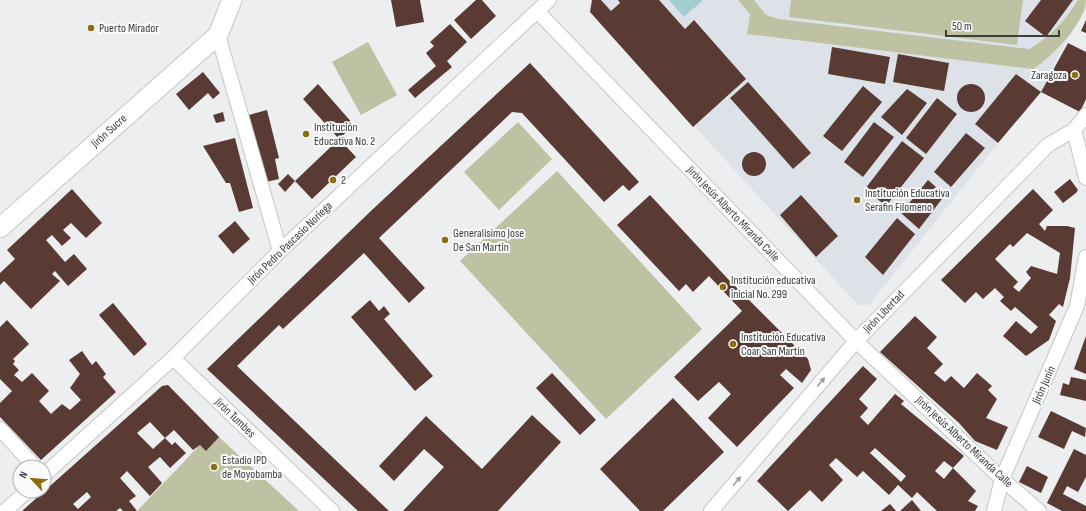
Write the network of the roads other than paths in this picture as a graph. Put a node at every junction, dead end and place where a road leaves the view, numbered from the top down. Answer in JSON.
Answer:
{"nodes":[{"id":1,"x":232,"y":0,"type":"edge"},
{"id":2,"x":549,"y":0,"type":"edge"},
{"id":3,"x":537,"y":11,"type":"junction"},
{"id":4,"x":218,"y":35,"type":"junction"},
{"id":5,"x":1086,"y":115,"type":"edge"},
{"id":6,"x":1074,"y":130,"type":"junction"},
{"id":7,"x":1086,"y":178,"type":"edge"},
{"id":8,"x":0,"y":228,"type":"edge"},
{"id":9,"x":280,"y":251,"type":"junction"},
{"id":10,"x":1086,"y":258,"type":"edge"},
{"id":11,"x":856,"y":341,"type":"junction"},
{"id":12,"x":173,"y":358,"type":"junction"},
{"id":13,"x":0,"y":429,"type":"edge"},
{"id":14,"x":28,"y":459,"type":"edge"},
{"id":15,"x":52,"y":468,"type":"edge"},
{"id":16,"x":1002,"y":479,"type":"junction"},
{"id":17,"x":18,"y":499,"type":"edge"},
{"id":18,"x":5,"y":511,"type":"edge"},
{"id":19,"x":332,"y":511,"type":"edge"},
{"id":20,"x":711,"y":511,"type":"edge"},
{"id":21,"x":994,"y":511,"type":"edge"},
{"id":22,"x":1039,"y":511,"type":"edge"}],
"edges":[{"from":1,"to":4,"type":"street"},
{"from":2,"to":3,"type":"street","name":"Jirón Pedro Pascasio Noriega"},
{"from":3,"to":9,"type":"street","name":"Jirón Pedro Pascasio Noriega"},
{"from":3,"to":11,"type":"street","name":"Jirón Jesús Alberto Miranda Calle"},
{"from":4,"to":8,"type":"street","name":"Jirón Sucre"},
{"from":4,"to":9,"type":"street"},
{"from":5,"to":6,"type":"street"},
{"from":6,"to":7,"type":"street"},
{"from":6,"to":11,"type":"street","name":"Jirón Libertad"},
{"from":9,"to":12,"type":"street","name":"Jirón Pedro Pascasio Noriega"},
{"from":10,"to":16,"type":"street","name":"Jirón Junín"},
{"from":11,"to":16,"type":"street","name":"Jirón Jesús Alberto Miranda Calle"},
{"from":20,"to":11,"type":"street","name":"Jirón Libertad","one_way":true},
{"from":12,"to":15,"type":"street","name":"Jirón Pedro Pascasio Noriega"},
{"from":12,"to":19,"type":"street","name":"Jirón Tumbes"},
{"from":13,"to":14,"type":"street"},
{"from":16,"to":21,"type":"street","name":"Jirón Junín"},
{"from":16,"to":22,"type":"street","name":"Jirón Jesús Alberto Miranda Calle"},
{"from":17,"to":18,"type":"street"}]}
